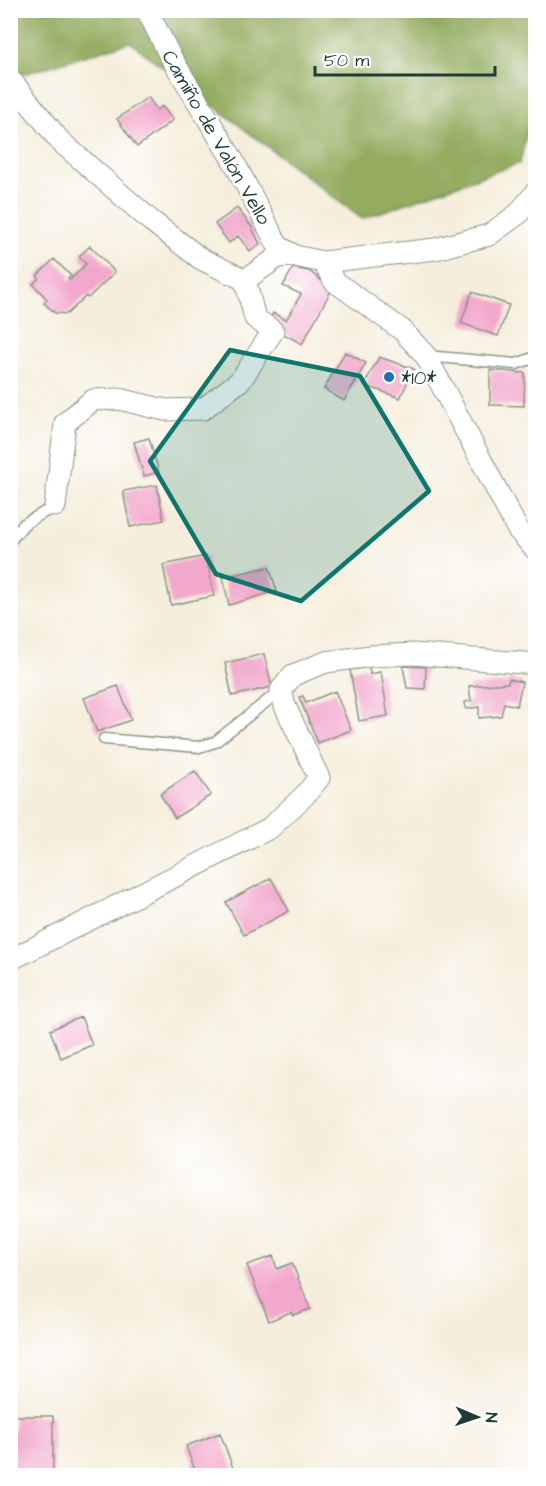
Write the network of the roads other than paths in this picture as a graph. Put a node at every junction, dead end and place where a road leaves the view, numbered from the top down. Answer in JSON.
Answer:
{"nodes":[{"id":1,"x":147,"y":10,"type":"edge"},
{"id":2,"x":10,"y":80,"type":"edge"},
{"id":3,"x":536,"y":192,"type":"edge"},
{"id":4,"x":295,"y":256,"type":"junction"},
{"id":5,"x":323,"y":262,"type":"junction"},
{"id":6,"x":245,"y":280,"type":"junction"},
{"id":7,"x":426,"y":356,"type":"junction"},
{"id":8,"x":536,"y":357,"type":"edge"},
{"id":9,"x":56,"y":506,"type":"joint"},
{"id":10,"x":10,"y":541,"type":"edge"},
{"id":11,"x":536,"y":550,"type":"edge"},
{"id":12,"x":536,"y":664,"type":"edge"},
{"id":13,"x":281,"y":690,"type":"junction"},
{"id":14,"x":104,"y":739,"type":"dead end"},
{"id":15,"x":10,"y":960,"type":"edge"}],
"edges":[{"from":1,"to":4,"type":"street","name":"Camiño de Valón Vello"},
{"from":2,"to":6,"type":"street"},
{"from":3,"to":5,"type":"street"},
{"from":4,"to":5,"type":"street"},
{"from":4,"to":6,"type":"street"},
{"from":5,"to":7,"type":"street"},
{"from":6,"to":9,"type":"street"},
{"from":7,"to":8,"type":"lane"},
{"from":7,"to":11,"type":"street"},
{"from":9,"to":10,"type":"lane"},
{"from":12,"to":13,"type":"street"},
{"from":13,"to":14,"type":"lane"},
{"from":13,"to":15,"type":"street"}]}
